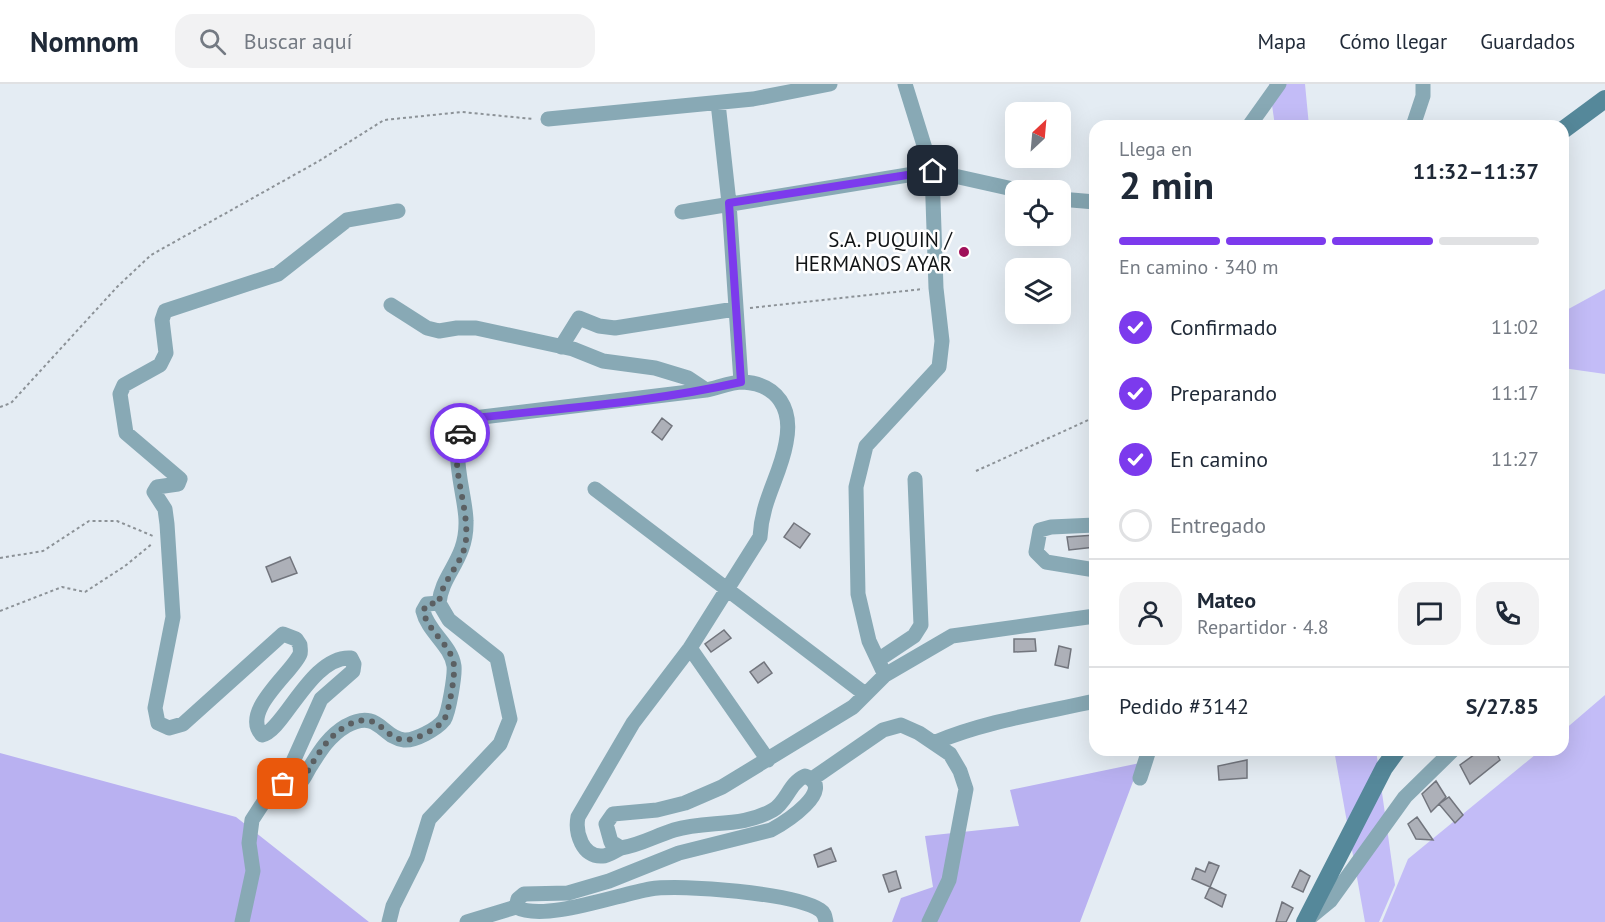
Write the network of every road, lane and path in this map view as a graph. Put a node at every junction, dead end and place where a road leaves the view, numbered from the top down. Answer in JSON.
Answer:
{"nodes":[{"id":1,"x":830,"y":84,"type":"edge"},
{"id":2,"x":905,"y":84,"type":"edge"},
{"id":3,"x":1279,"y":84,"type":"edge"},
{"id":4,"x":1423,"y":84,"type":"edge"},
{"id":5,"x":1605,"y":99,"type":"edge"},
{"id":6,"x":718,"y":103,"type":"junction"},
{"id":7,"x":548,"y":119,"type":"joint"},
{"id":8,"x":1253,"y":120,"type":"edge"},
{"id":9,"x":1415,"y":120,"type":"edge"},
{"id":10,"x":1569,"y":126,"type":"edge"},
{"id":11,"x":933,"y":171,"type":"junction"},
{"id":12,"x":1005,"y":187,"type":"edge"},
{"id":13,"x":1071,"y":200,"type":"edge"},
{"id":14,"x":1089,"y":201,"type":"edge"},
{"id":15,"x":729,"y":203,"type":"junction"},
{"id":16,"x":398,"y":211,"type":"dead end"},
{"id":17,"x":682,"y":212,"type":"dead end"},
{"id":18,"x":936,"y":288,"type":"junction"},
{"id":19,"x":391,"y":305,"type":"dead end"},
{"id":20,"x":735,"y":309,"type":"junction"},
{"id":21,"x":561,"y":347,"type":"junction"},
{"id":22,"x":741,"y":382,"type":"junction"},
{"id":23,"x":706,"y":390,"type":"junction"},
{"id":24,"x":0,"y":407,"type":"edge"},
{"id":25,"x":1089,"y":420,"type":"edge"},
{"id":26,"x":976,"y":471,"type":"dead end"},
{"id":27,"x":915,"y":479,"type":"dead end"},
{"id":28,"x":595,"y":489,"type":"dead end"},
{"id":29,"x":1089,"y":525,"type":"edge"},
{"id":30,"x":0,"y":558,"type":"edge"},
{"id":31,"x":1089,"y":569,"type":"edge"},
{"id":32,"x":725,"y":590,"type":"junction"},
{"id":33,"x":439,"y":603,"type":"junction"},
{"id":34,"x":0,"y":611,"type":"edge"},
{"id":35,"x":1089,"y":617,"type":"edge"},
{"id":36,"x":690,"y":648,"type":"junction"},
{"id":37,"x":878,"y":660,"type":"junction"},
{"id":38,"x":885,"y":675,"type":"junction"},
{"id":39,"x":865,"y":694,"type":"junction"},
{"id":40,"x":1089,"y":702,"type":"edge"},
{"id":41,"x":936,"y":742,"type":"junction"},
{"id":42,"x":1147,"y":756,"type":"edge"},
{"id":43,"x":1393,"y":756,"type":"edge"},
{"id":44,"x":1448,"y":756,"type":"edge"},
{"id":45,"x":768,"y":760,"type":"junction"},
{"id":46,"x":1140,"y":778,"type":"dead end"},
{"id":47,"x":812,"y":779,"type":"junction"},
{"id":48,"x":283,"y":784,"type":"junction"},
{"id":49,"x":621,"y":848,"type":"junction"},
{"id":50,"x":516,"y":907,"type":"junction"},
{"id":51,"x":1305,"y":921,"type":"edge"},
{"id":52,"x":242,"y":922,"type":"edge"},
{"id":53,"x":389,"y":922,"type":"edge"},
{"id":54,"x":467,"y":922,"type":"edge"},
{"id":55,"x":825,"y":922,"type":"edge"},
{"id":56,"x":929,"y":922,"type":"edge"}],
"edges":[{"from":1,"to":6,"type":"street"},
{"from":2,"to":11,"type":"street"},
{"from":3,"to":8,"type":"street"},
{"from":4,"to":9,"type":"street"},
{"from":5,"to":10,"type":"street"},
{"from":6,"to":7,"type":"street"},
{"from":6,"to":15,"type":"street"},
{"from":7,"to":24,"type":"path"},
{"from":11,"to":12,"type":"street"},
{"from":11,"to":15,"type":"street"},
{"from":11,"to":18,"type":"street"},
{"from":13,"to":14,"type":"street"},
{"from":15,"to":17,"type":"street"},
{"from":15,"to":20,"type":"street"},
{"from":16,"to":48,"type":"street"},
{"from":18,"to":20,"type":"path"},
{"from":18,"to":37,"type":"street"},
{"from":19,"to":21,"type":"street"},
{"from":20,"to":21,"type":"street"},
{"from":20,"to":22,"type":"street"},
{"from":21,"to":23,"type":"street"},
{"from":22,"to":23,"type":"street"},
{"from":22,"to":32,"type":"street"},
{"from":23,"to":33,"type":"street"},
{"from":25,"to":26,"type":"path"},
{"from":27,"to":37,"type":"street"},
{"from":28,"to":32,"type":"street"},
{"from":29,"to":31,"type":"street"},
{"from":30,"to":34,"type":"path"},
{"from":32,"to":36,"type":"street"},
{"from":32,"to":39,"type":"street"},
{"from":33,"to":48,"type":"street"},
{"from":33,"to":53,"type":"street"},
{"from":35,"to":38,"type":"street"},
{"from":36,"to":45,"type":"street"},
{"from":36,"to":49,"type":"street"},
{"from":37,"to":38,"type":"street"},
{"from":38,"to":39,"type":"street"},
{"from":39,"to":45,"type":"street"},
{"from":40,"to":41,"type":"street"},
{"from":41,"to":47,"type":"street"},
{"from":41,"to":56,"type":"street"},
{"from":42,"to":46,"type":"street"},
{"from":43,"to":51,"type":"street"},
{"from":44,"to":51,"type":"street"},
{"from":45,"to":49,"type":"street"},
{"from":47,"to":49,"type":"street"},
{"from":47,"to":50,"type":"street"},
{"from":48,"to":52,"type":"street"},
{"from":50,"to":54,"type":"street"},
{"from":50,"to":55,"type":"street"}]}
